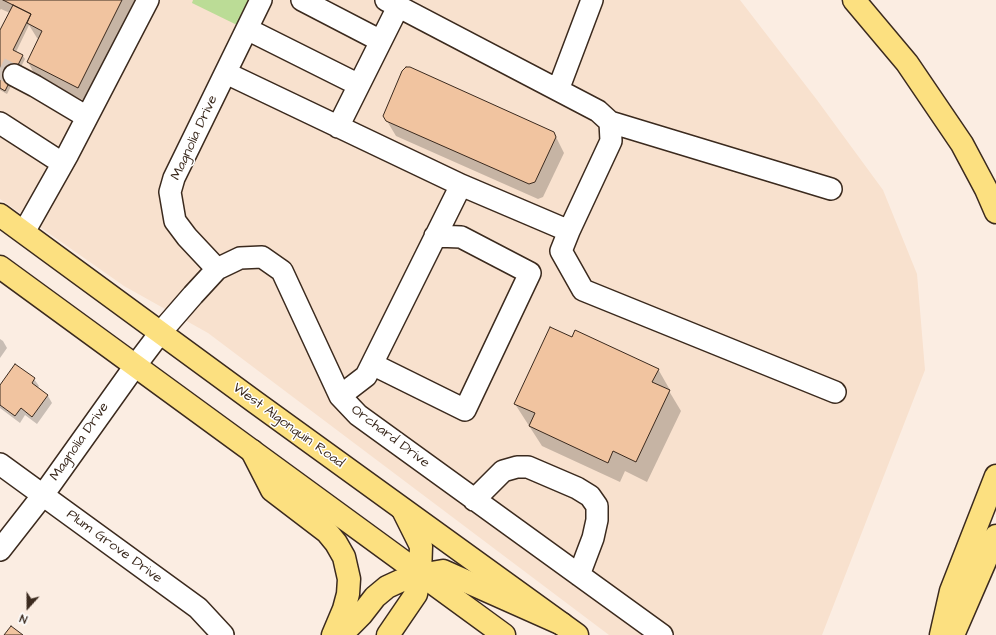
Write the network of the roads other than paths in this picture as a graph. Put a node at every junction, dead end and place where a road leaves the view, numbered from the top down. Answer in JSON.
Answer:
{"nodes":[{"id":1,"x":148,"y":0,"type":"edge"},
{"id":2,"x":261,"y":0,"type":"edge"},
{"id":3,"x":302,"y":0,"type":"edge"},
{"id":4,"x":592,"y":0,"type":"edge"},
{"id":5,"x":854,"y":0,"type":"edge"},
{"id":6,"x":392,"y":3,"type":"edge"},
{"id":7,"x":247,"y":29,"type":"junction"},
{"id":8,"x":381,"y":41,"type":"junction"},
{"id":9,"x":226,"y":73,"type":"junction"},
{"id":10,"x":14,"y":75,"type":"tunnel mouth"},
{"id":11,"x":359,"y":86,"type":"junction"},
{"id":12,"x":558,"y":90,"type":"junction"},
{"id":13,"x":87,"y":117,"type":"junction"},
{"id":14,"x":610,"y":122,"type":"junction"},
{"id":15,"x":0,"y":123,"type":"edge"},
{"id":16,"x":338,"y":127,"type":"junction"},
{"id":17,"x":62,"y":163,"type":"junction"},
{"id":18,"x":461,"y":185,"type":"junction"},
{"id":19,"x":831,"y":188,"type":"dead end"},
{"id":20,"x":996,"y":212,"type":"edge"},
{"id":21,"x":0,"y":216,"type":"edge"},
{"id":22,"x":569,"y":231,"type":"junction"},
{"id":23,"x":24,"y":232,"type":"junction"},
{"id":24,"x":435,"y":236,"type":"junction"},
{"id":25,"x":0,"y":267,"type":"edge"},
{"id":26,"x":217,"y":269,"type":"junction"},
{"id":27,"x":160,"y":333,"type":"junction"},
{"id":28,"x":372,"y":364,"type":"junction"},
{"id":29,"x":135,"y":366,"type":"junction"},
{"id":30,"x":835,"y":392,"type":"dead end"},
{"id":31,"x":340,"y":396,"type":"junction"},
{"id":32,"x":252,"y":451,"type":"junction"},
{"id":33,"x":0,"y":464,"type":"edge"},
{"id":34,"x":996,"y":476,"type":"edge"},
{"id":35,"x":43,"y":495,"type":"junction"},
{"id":36,"x":474,"y":500,"type":"junction"},
{"id":37,"x":403,"y":510,"type":"junction"},
{"id":38,"x":996,"y":536,"type":"edge"},
{"id":39,"x":0,"y":550,"type":"edge"},
{"id":40,"x":420,"y":575,"type":"junction"},
{"id":41,"x":579,"y":575,"type":"junction"},
{"id":42,"x":569,"y":630,"type":"edge"},
{"id":43,"x":223,"y":635,"type":"edge"},
{"id":44,"x":333,"y":635,"type":"edge"},
{"id":45,"x":341,"y":635,"type":"edge"},
{"id":46,"x":388,"y":635,"type":"edge"},
{"id":47,"x":504,"y":635,"type":"edge"},
{"id":48,"x":662,"y":635,"type":"edge"},
{"id":49,"x":941,"y":635,"type":"edge"},
{"id":50,"x":953,"y":635,"type":"edge"}],
"edges":[{"from":1,"to":13,"type":"street"},
{"from":2,"to":7,"type":"street","name":"Magnolia Drive"},
{"from":3,"to":8,"type":"street"},
{"from":4,"to":12,"type":"street"},
{"from":5,"to":20,"type":"main road"},
{"from":6,"to":8,"type":"street"},
{"from":6,"to":12,"type":"street"},
{"from":7,"to":9,"type":"street","name":"Magnolia Drive"},
{"from":7,"to":11,"type":"street"},
{"from":8,"to":11,"type":"street"},
{"from":9,"to":16,"type":"street"},
{"from":9,"to":26,"type":"street","name":"Magnolia Drive"},
{"from":10,"to":13,"type":"street"},
{"from":11,"to":16,"type":"street"},
{"from":12,"to":14,"type":"street"},
{"from":13,"to":17,"type":"street"},
{"from":14,"to":19,"type":"street"},
{"from":14,"to":22,"type":"street"},
{"from":15,"to":17,"type":"street"},
{"from":16,"to":18,"type":"street"},
{"from":17,"to":23,"type":"street"},
{"from":18,"to":22,"type":"street"},
{"from":18,"to":24,"type":"street"},
{"from":21,"to":23,"type":"main road","name":"West Algonquin Road"},
{"from":22,"to":30,"type":"street"},
{"from":23,"to":27,"type":"main road","name":"West Algonquin Road"},
{"from":24,"to":28,"type":"street"},
{"from":24,"to":28,"type":"street"},
{"from":25,"to":29,"type":"main road"},
{"from":26,"to":27,"type":"street","name":"Orchard Drive"},
{"from":26,"to":31,"type":"street","name":"Orchard Drive"},
{"from":27,"to":29,"type":"street","name":"Magnolia Drive"},
{"from":27,"to":37,"type":"main road","name":"West Algonquin Road"},
{"from":28,"to":31,"type":"street"},
{"from":29,"to":32,"type":"main road"},
{"from":29,"to":35,"type":"street","name":"Magnolia Drive"},
{"from":31,"to":36,"type":"street","name":"Orchard Drive"},
{"from":32,"to":40,"type":"main road"},
{"from":32,"to":44,"type":"main road"},
{"from":33,"to":35,"type":"street","name":"Plum Grove Drive"},
{"from":34,"to":49,"type":"main road"},
{"from":35,"to":39,"type":"street","name":"Magnolia Drive"},
{"from":35,"to":43,"type":"street","name":"Plum Grove Drive"},
{"from":36,"to":41,"type":"street","name":"Orchard Drive"},
{"from":36,"to":41,"type":"street"},
{"from":37,"to":40,"type":"main road"},
{"from":37,"to":42,"type":"main road","name":"West Algonquin Road"},
{"from":38,"to":50,"type":"main road"},
{"from":40,"to":42,"type":"main road"},
{"from":40,"to":45,"type":"main road"},
{"from":40,"to":46,"type":"main road"},
{"from":40,"to":47,"type":"main road"},
{"from":41,"to":48,"type":"street","name":"Orchard Drive"}]}
